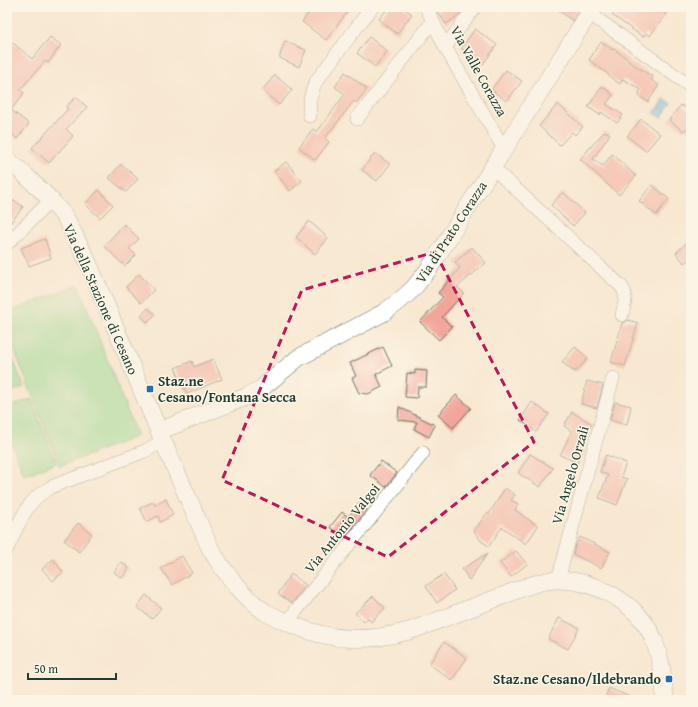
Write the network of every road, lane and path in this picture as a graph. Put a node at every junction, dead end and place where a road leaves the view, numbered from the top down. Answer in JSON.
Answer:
{"nodes":[{"id":1,"x":372,"y":7,"type":"edge"},
{"id":2,"x":426,"y":7,"type":"edge"},
{"id":3,"x":475,"y":7,"type":"edge"},
{"id":4,"x":591,"y":10,"type":"edge"},
{"id":5,"x":433,"y":21,"type":"junction"},
{"id":6,"x":445,"y":47,"type":"junction"},
{"id":7,"x":691,"y":87,"type":"edge"},
{"id":8,"x":310,"y":116,"type":"dead end"},
{"id":9,"x":357,"y":119,"type":"dead end"},
{"id":10,"x":504,"y":149,"type":"junction"},
{"id":11,"x":7,"y":159,"type":"edge"},
{"id":12,"x":493,"y":168,"type":"junction"},
{"id":13,"x":51,"y":200,"type":"junction"},
{"id":14,"x":7,"y":244,"type":"edge"},
{"id":15,"x":622,"y":315,"type":"dead end"},
{"id":16,"x":613,"y":378,"type":"dead end"},
{"id":17,"x":161,"y":436,"type":"junction"},
{"id":18,"x":423,"y":453,"type":"dead end"},
{"id":19,"x":7,"y":549,"type":"edge"},
{"id":20,"x":558,"y":580,"type":"junction"},
{"id":21,"x":287,"y":622,"type":"junction"},
{"id":22,"x":665,"y":700,"type":"edge"}],
"edges":[{"from":1,"to":8,"type":"street"},
{"from":2,"to":5,"type":"street","name":"Via Valle Corazza"},
{"from":3,"to":6,"type":"street"},
{"from":4,"to":7,"type":"street"},
{"from":4,"to":10,"type":"street","name":"Via di Prato Corazza"},
{"from":5,"to":6,"type":"street","name":"Via Valle Corazza"},
{"from":5,"to":9,"type":"street"},
{"from":6,"to":10,"type":"street","name":"Via Valle Corazza"},
{"from":10,"to":12,"type":"street","name":"Via di Prato Corazza"},
{"from":11,"to":13,"type":"street","name":"Via della Stazione di Cesano"},
{"from":12,"to":15,"type":"street"},
{"from":12,"to":17,"type":"street","name":"Via di Prato Corazza"},
{"from":13,"to":14,"type":"street"},
{"from":13,"to":17,"type":"street","name":"Via della Stazione di Cesano"},
{"from":16,"to":20,"type":"street","name":"Via Angelo Orzali"},
{"from":17,"to":19,"type":"street"},
{"from":17,"to":21,"type":"street","name":"Via della Stazione di Cesano"},
{"from":18,"to":21,"type":"street","name":"Via Antonio Valgoi"},
{"from":20,"to":21,"type":"street","name":"Via della Stazione di Cesano"},
{"from":20,"to":22,"type":"street","name":"Via della Stazione di Cesano"}]}
